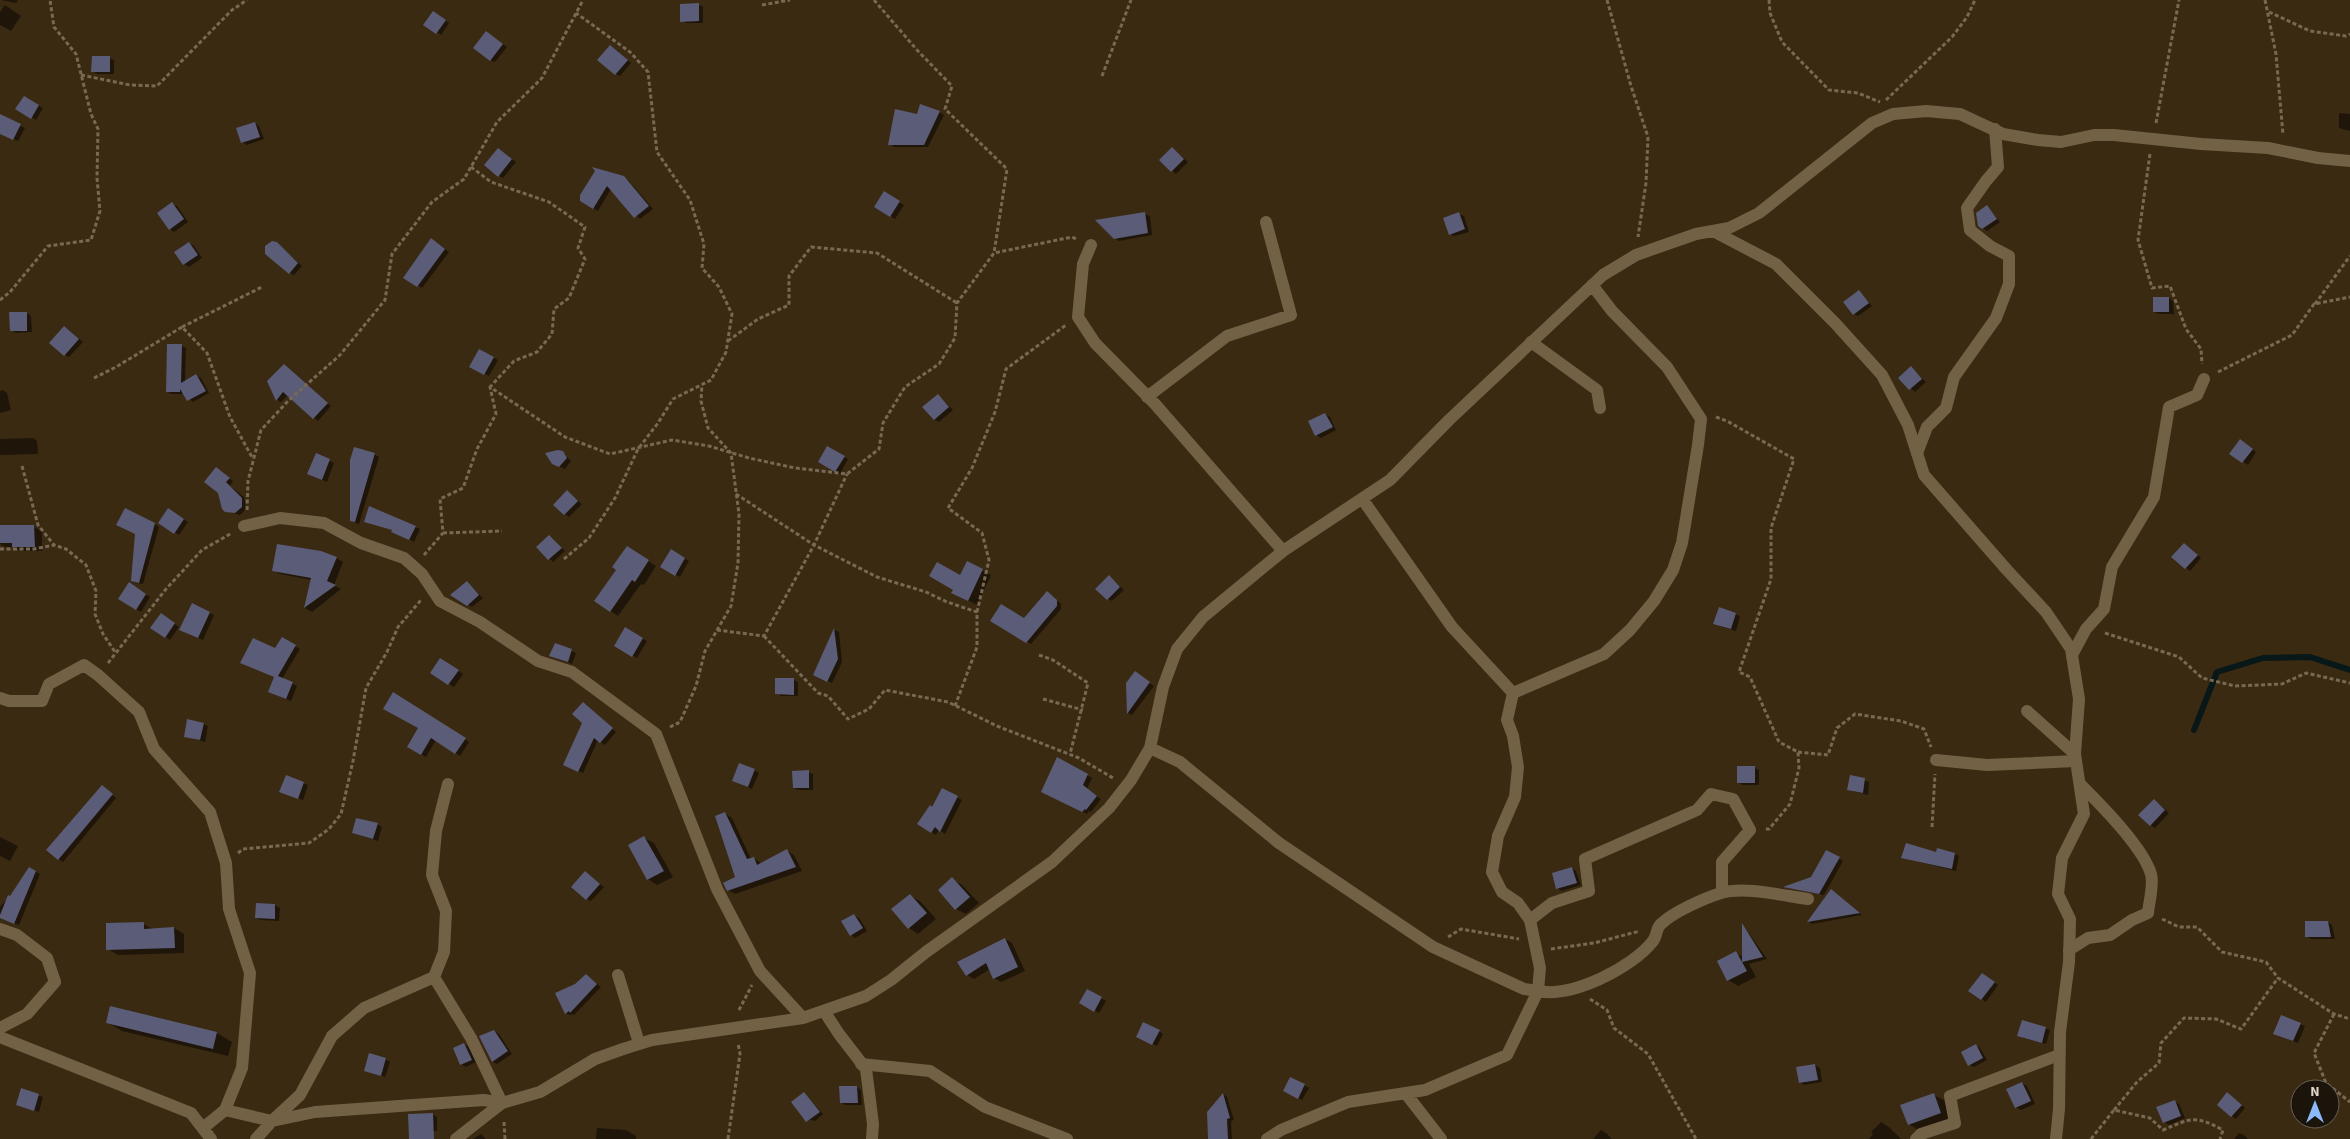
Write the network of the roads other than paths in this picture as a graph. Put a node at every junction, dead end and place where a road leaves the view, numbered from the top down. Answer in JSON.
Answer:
{"nodes":[{"id":1,"x":1995,"y":129,"type":"junction"},
{"id":2,"x":2350,"y":161,"type":"edge"},
{"id":3,"x":1266,"y":222,"type":"dead end"},
{"id":4,"x":1713,"y":231,"type":"junction"},
{"id":5,"x":1091,"y":245,"type":"road end"},
{"id":6,"x":1592,"y":285,"type":"junction"},
{"id":7,"x":1531,"y":342,"type":"junction"},
{"id":8,"x":2204,"y":379,"type":"road end"},
{"id":9,"x":1147,"y":397,"type":"junction"},
{"id":10,"x":1600,"y":408,"type":"dead end"},
{"id":11,"x":1917,"y":453,"type":"junction"},
{"id":12,"x":1362,"y":500,"type":"junction"},
{"id":13,"x":244,"y":526,"type":"road end"},
{"id":14,"x":1283,"y":551,"type":"junction"},
{"id":15,"x":2072,"y":655,"type":"junction"},
{"id":16,"x":1513,"y":693,"type":"junction"},
{"id":17,"x":0,"y":698,"type":"edge"},
{"id":18,"x":2027,"y":711,"type":"dead end"},
{"id":19,"x":1150,"y":748,"type":"junction"},
{"id":20,"x":2076,"y":758,"type":"junction"},
{"id":21,"x":1936,"y":760,"type":"road end"},
{"id":22,"x":448,"y":784,"type":"dead end"},
{"id":23,"x":2080,"y":784,"type":"junction"},
{"id":24,"x":1722,"y":892,"type":"junction"},
{"id":25,"x":1808,"y":900,"type":"dead end"},
{"id":26,"x":1530,"y":920,"type":"junction"},
{"id":27,"x":0,"y":929,"type":"edge"},
{"id":28,"x":2069,"y":950,"type":"junction"},
{"id":29,"x":618,"y":975,"type":"dead end"},
{"id":30,"x":434,"y":977,"type":"junction"},
{"id":31,"x":1538,"y":991,"type":"junction"},
{"id":32,"x":824,"y":1010,"type":"junction"},
{"id":33,"x":803,"y":1018,"type":"junction"},
{"id":34,"x":0,"y":1028,"type":"edge"},
{"id":35,"x":0,"y":1037,"type":"edge"},
{"id":36,"x":639,"y":1043,"type":"junction"},
{"id":37,"x":2059,"y":1056,"type":"junction"},
{"id":38,"x":861,"y":1064,"type":"junction"},
{"id":39,"x":1407,"y":1095,"type":"junction"},
{"id":40,"x":502,"y":1104,"type":"junction"},
{"id":41,"x":225,"y":1110,"type":"junction"},
{"id":42,"x":272,"y":1121,"type":"junction"},
{"id":43,"x":203,"y":1128,"type":"junction"},
{"id":44,"x":211,"y":1139,"type":"edge"},
{"id":45,"x":256,"y":1139,"type":"edge"},
{"id":46,"x":456,"y":1139,"type":"edge"},
{"id":47,"x":872,"y":1139,"type":"edge"},
{"id":48,"x":1067,"y":1139,"type":"edge"},
{"id":49,"x":1268,"y":1139,"type":"edge"},
{"id":50,"x":1441,"y":1139,"type":"edge"},
{"id":51,"x":1916,"y":1139,"type":"edge"},
{"id":52,"x":2056,"y":1139,"type":"edge"}],
"edges":[{"from":1,"to":2,"type":"street"},
{"from":1,"to":4,"type":"street"},
{"from":1,"to":11,"type":"street"},
{"from":3,"to":9,"type":"street"},
{"from":4,"to":6,"type":"street"},
{"from":4,"to":11,"type":"street"},
{"from":5,"to":9,"type":"street"},
{"from":6,"to":7,"type":"street"},
{"from":6,"to":16,"type":"street"},
{"from":7,"to":10,"type":"street"},
{"from":7,"to":12,"type":"street"},
{"from":8,"to":15,"type":"street"},
{"from":9,"to":14,"type":"street"},
{"from":11,"to":15,"type":"street"},
{"from":12,"to":14,"type":"street"},
{"from":12,"to":16,"type":"street"},
{"from":13,"to":33,"type":"street"},
{"from":14,"to":19,"type":"street"},
{"from":15,"to":20,"type":"street"},
{"from":16,"to":26,"type":"street"},
{"from":17,"to":41,"type":"street"},
{"from":18,"to":20,"type":"street"},
{"from":19,"to":31,"type":"street"},
{"from":19,"to":32,"type":"street"},
{"from":20,"to":21,"type":"street"},
{"from":20,"to":23,"type":"street"},
{"from":22,"to":30,"type":"street"},
{"from":23,"to":28,"type":"street"},
{"from":23,"to":28,"type":"street"},
{"from":24,"to":25,"type":"street"},
{"from":24,"to":26,"type":"street"},
{"from":24,"to":31,"type":"street"},
{"from":26,"to":31,"type":"street"},
{"from":27,"to":34,"type":"street"},
{"from":28,"to":37,"type":"street"},
{"from":29,"to":36,"type":"street"},
{"from":30,"to":40,"type":"street"},
{"from":30,"to":42,"type":"street"},
{"from":31,"to":39,"type":"street"},
{"from":32,"to":33,"type":"street"},
{"from":32,"to":38,"type":"street"},
{"from":33,"to":36,"type":"street"},
{"from":35,"to":43,"type":"street"},
{"from":36,"to":40,"type":"street"},
{"from":37,"to":51,"type":"street"},
{"from":37,"to":52,"type":"street"},
{"from":38,"to":47,"type":"street"},
{"from":38,"to":48,"type":"street"},
{"from":39,"to":49,"type":"street"},
{"from":39,"to":50,"type":"street"},
{"from":40,"to":42,"type":"street"},
{"from":40,"to":46,"type":"street"},
{"from":41,"to":42,"type":"street"},
{"from":41,"to":43,"type":"street"},
{"from":42,"to":45,"type":"street"},
{"from":43,"to":44,"type":"street"}]}
